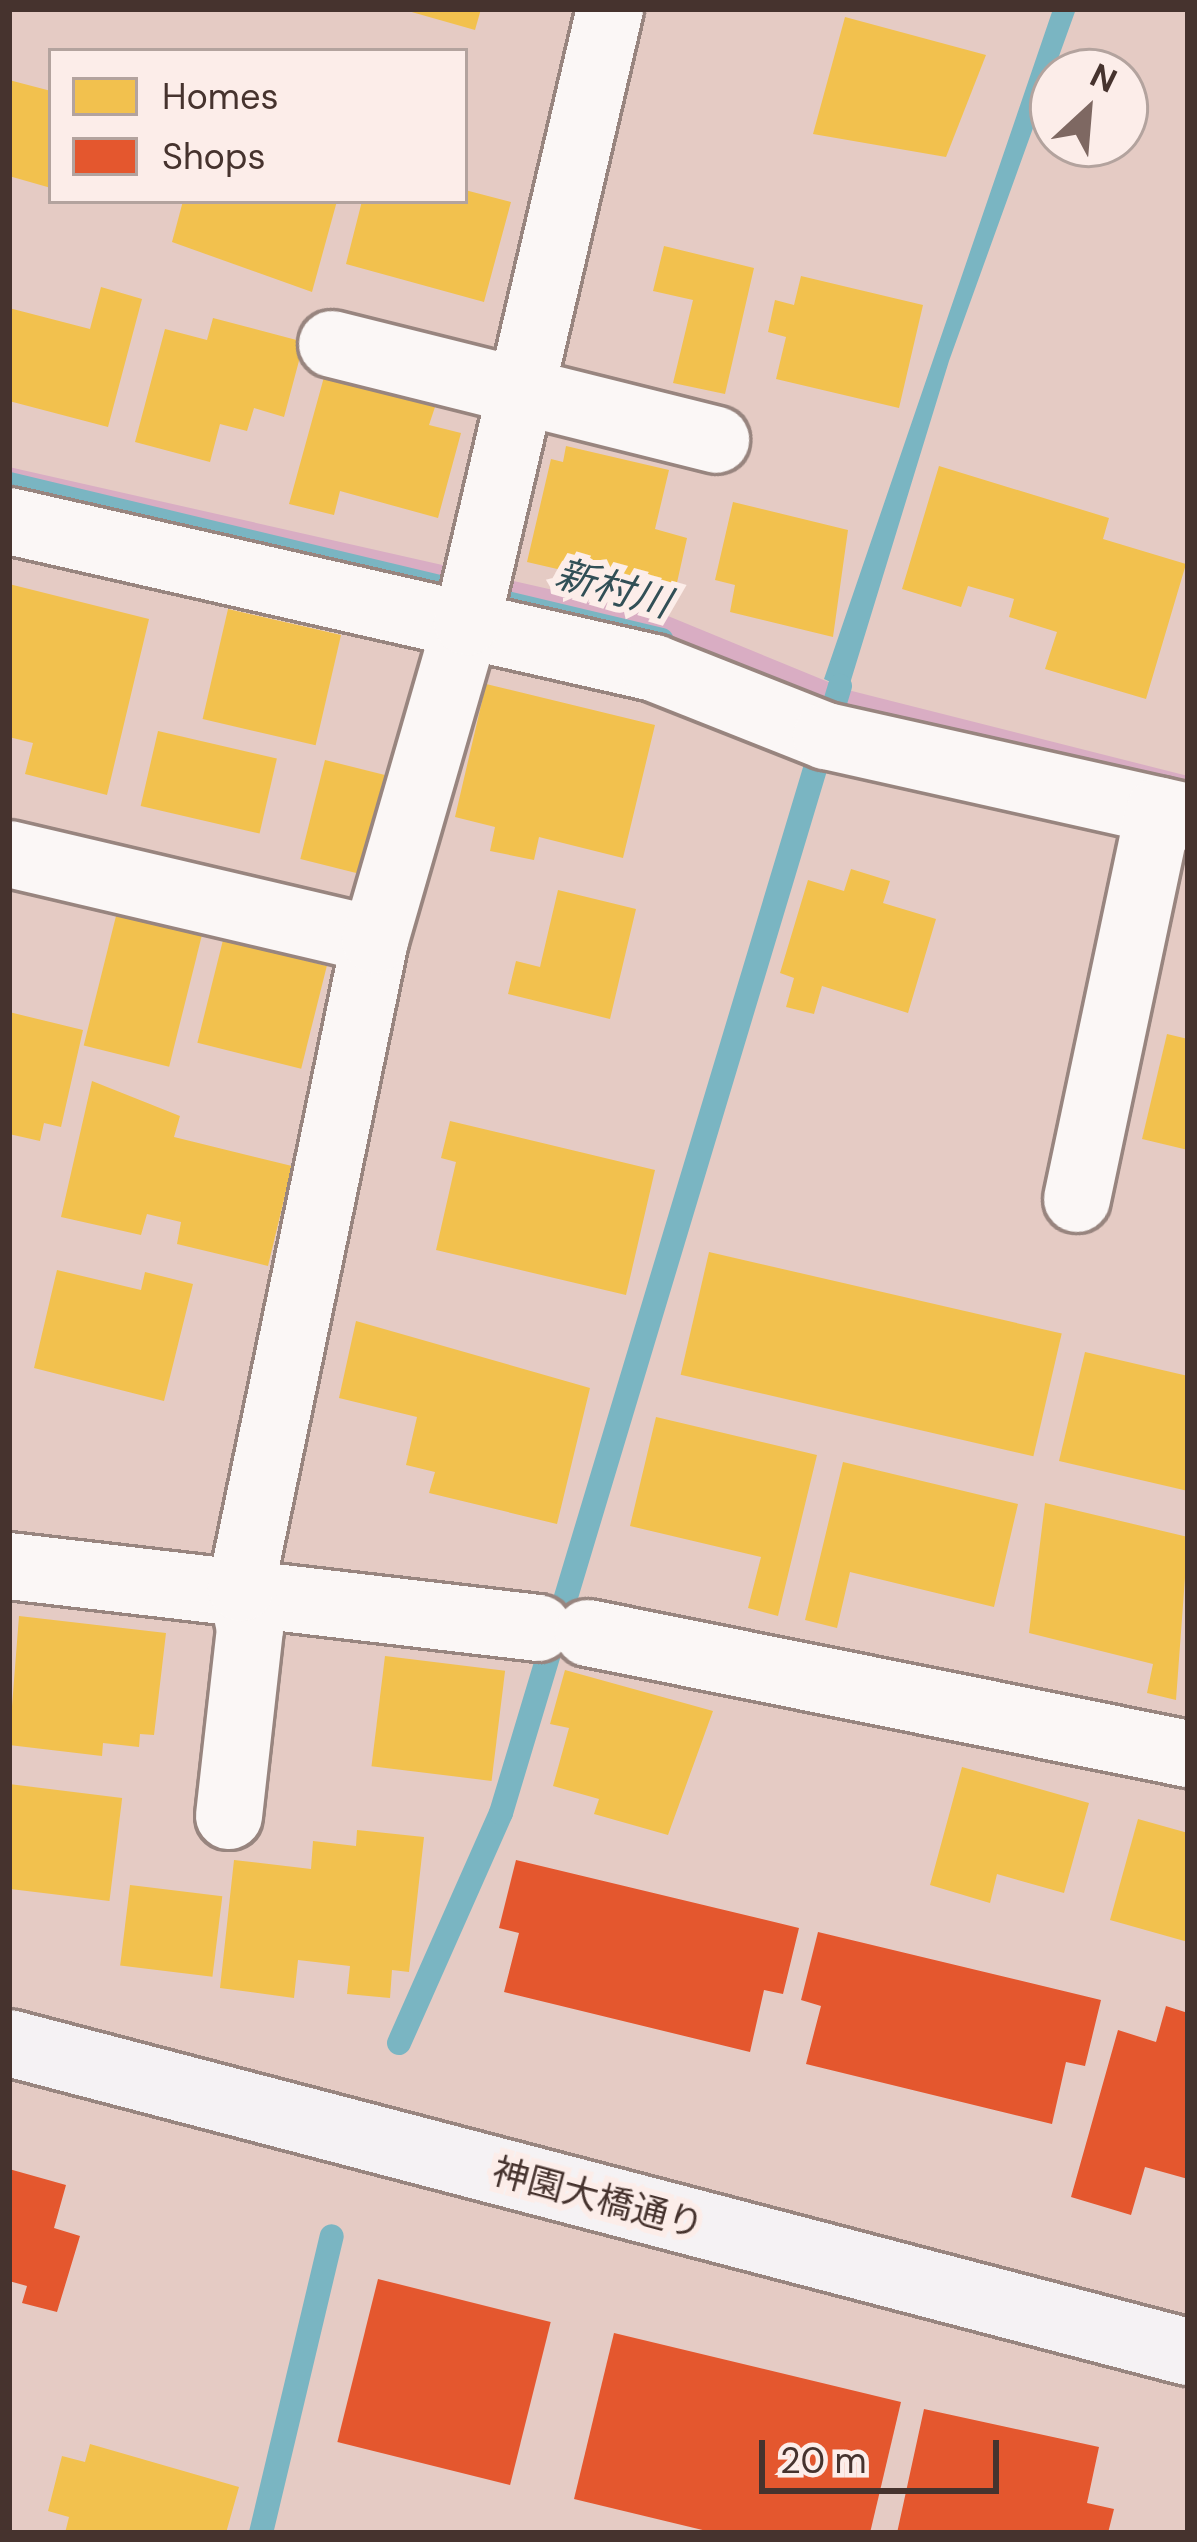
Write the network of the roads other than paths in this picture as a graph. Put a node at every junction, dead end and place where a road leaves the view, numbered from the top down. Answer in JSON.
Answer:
{"nodes":[{"id":1,"x":610,"y":9,"type":"edge"},
{"id":2,"x":332,"y":344,"type":"dead end"},
{"id":3,"x":521,"y":391,"type":"junction"},
{"id":4,"x":716,"y":440,"type":"dead end"},
{"id":5,"x":9,"y":521,"type":"edge"},
{"id":6,"x":467,"y":622,"type":"junction"},
{"id":7,"x":1174,"y":814,"type":"edge"},
{"id":8,"x":9,"y":854,"type":"edge"},
{"id":9,"x":375,"y":940,"type":"junction"},
{"id":10,"x":1077,"y":1199,"type":"dead end"},
{"id":11,"x":9,"y":1566,"type":"edge"},
{"id":12,"x":241,"y":1588,"type":"junction"},
{"id":13,"x":1188,"y":1754,"type":"edge"},
{"id":14,"x":229,"y":1816,"type":"dead end"},
{"id":15,"x":9,"y":2043,"type":"edge"},
{"id":16,"x":1188,"y":2352,"type":"edge"}],
"edges":[{"from":1,"to":3,"type":"street"},
{"from":2,"to":3,"type":"street"},
{"from":3,"to":4,"type":"street"},
{"from":3,"to":6,"type":"street"},
{"from":5,"to":6,"type":"street"},
{"from":6,"to":7,"type":"street"},
{"from":6,"to":9,"type":"street"},
{"from":7,"to":10,"type":"street"},
{"from":8,"to":9,"type":"street"},
{"from":9,"to":12,"type":"street"},
{"from":11,"to":12,"type":"street"},
{"from":12,"to":13,"type":"street"},
{"from":12,"to":14,"type":"street"},
{"from":15,"to":16,"type":"street","name":"神園大橋通り"}]}
